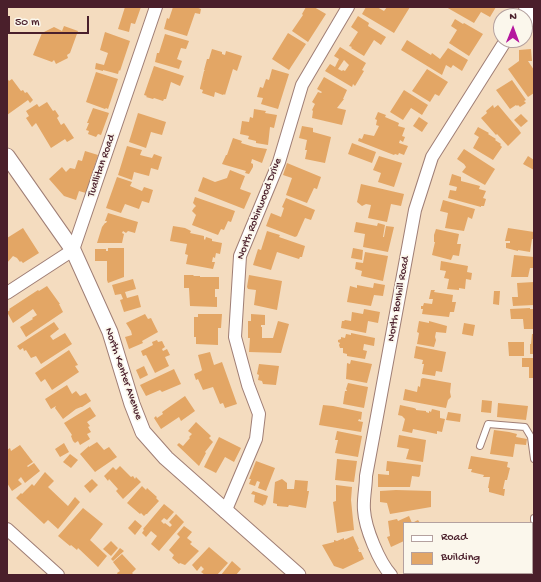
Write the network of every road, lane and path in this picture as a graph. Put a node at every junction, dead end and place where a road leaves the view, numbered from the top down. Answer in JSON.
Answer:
{"nodes":[{"id":1,"x":156,"y":7,"type":"edge"},
{"id":2,"x":348,"y":7,"type":"edge"},
{"id":3,"x":531,"y":7,"type":"edge"},
{"id":4,"x":534,"y":20,"type":"edge"},
{"id":5,"x":501,"y":48,"type":"edge"},
{"id":6,"x":7,"y":156,"type":"edge"},
{"id":7,"x":73,"y":250,"type":"junction"},
{"id":8,"x":7,"y":293,"type":"edge"},
{"id":9,"x":480,"y":446,"type":"dead end"},
{"id":10,"x":534,"y":459,"type":"edge"},
{"id":11,"x":225,"y":512,"type":"junction"},
{"id":12,"x":7,"y":529,"type":"edge"},
{"id":13,"x":58,"y":575,"type":"edge"},
{"id":14,"x":298,"y":575,"type":"edge"},
{"id":15,"x":390,"y":575,"type":"edge"}],
"edges":[{"from":1,"to":7,"type":"street","name":"Tuallitan Road"},
{"from":2,"to":11,"type":"street","name":"North Robinwood Drive"},
{"from":3,"to":4,"type":"street"},
{"from":5,"to":15,"type":"street","name":"North Bonhill Road"},
{"from":6,"to":7,"type":"street","name":"North Kenter Avenue"},
{"from":7,"to":8,"type":"street"},
{"from":7,"to":11,"type":"street","name":"North Kenter Avenue"},
{"from":9,"to":10,"type":"lane"},
{"from":11,"to":14,"type":"street","name":"North Kenter Avenue"},
{"from":12,"to":13,"type":"street"}]}
